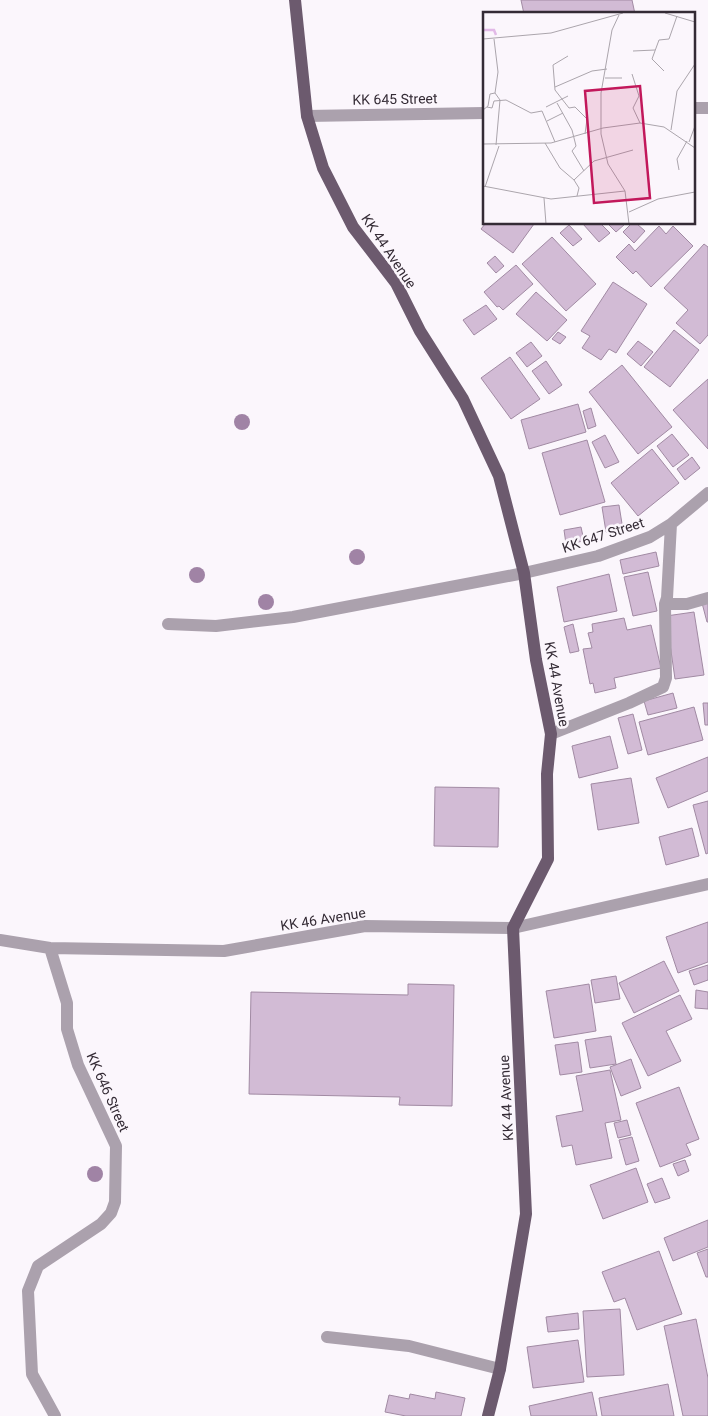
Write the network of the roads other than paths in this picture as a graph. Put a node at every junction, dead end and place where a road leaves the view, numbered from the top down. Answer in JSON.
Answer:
{"nodes":[{"id":1,"x":295,"y":0,"type":"edge"},
{"id":2,"x":483,"y":113,"type":"edge"},
{"id":3,"x":307,"y":116,"type":"junction"},
{"id":4,"x":708,"y":493,"type":"edge"},
{"id":5,"x":671,"y":524,"type":"junction"},
{"id":6,"x":524,"y":573,"type":"junction"},
{"id":7,"x":708,"y":598,"type":"edge"},
{"id":8,"x":665,"y":604,"type":"junction"},
{"id":9,"x":168,"y":624,"type":"dead end"},
{"id":10,"x":551,"y":734,"type":"junction"},
{"id":11,"x":708,"y":884,"type":"edge"},
{"id":12,"x":513,"y":928,"type":"junction"},
{"id":13,"x":0,"y":940,"type":"edge"},
{"id":14,"x":50,"y":948,"type":"junction"},
{"id":15,"x":327,"y":1337,"type":"dead end"},
{"id":16,"x":500,"y":1369,"type":"junction"},
{"id":17,"x":55,"y":1416,"type":"edge"},
{"id":18,"x":488,"y":1416,"type":"edge"}],
"edges":[{"from":1,"to":3,"type":"main road","name":"KK 44 Avenue"},
{"from":2,"to":3,"type":"street","name":"KK 645 Street"},
{"from":3,"to":6,"type":"main road","name":"KK 44 Avenue"},
{"from":4,"to":5,"type":"street","name":"KK 647 Street"},
{"from":5,"to":6,"type":"street","name":"KK 647 Street"},
{"from":5,"to":8,"type":"street"},
{"from":6,"to":9,"type":"street","name":"KK 647 Street"},
{"from":6,"to":10,"type":"main road","name":"KK 44 Avenue"},
{"from":7,"to":8,"type":"street"},
{"from":8,"to":10,"type":"street"},
{"from":10,"to":12,"type":"main road","name":"KK 44 Avenue"},
{"from":11,"to":12,"type":"street","name":"KK 46 Avenue"},
{"from":12,"to":14,"type":"street","name":"KK 46 Avenue"},
{"from":12,"to":16,"type":"main road","name":"KK 44 Avenue"},
{"from":13,"to":14,"type":"street","name":"KK 46 Avenue"},
{"from":14,"to":17,"type":"street","name":"KK 646 Street"},
{"from":15,"to":16,"type":"street"},
{"from":16,"to":18,"type":"main road","name":"KK 44 Avenue"}]}
